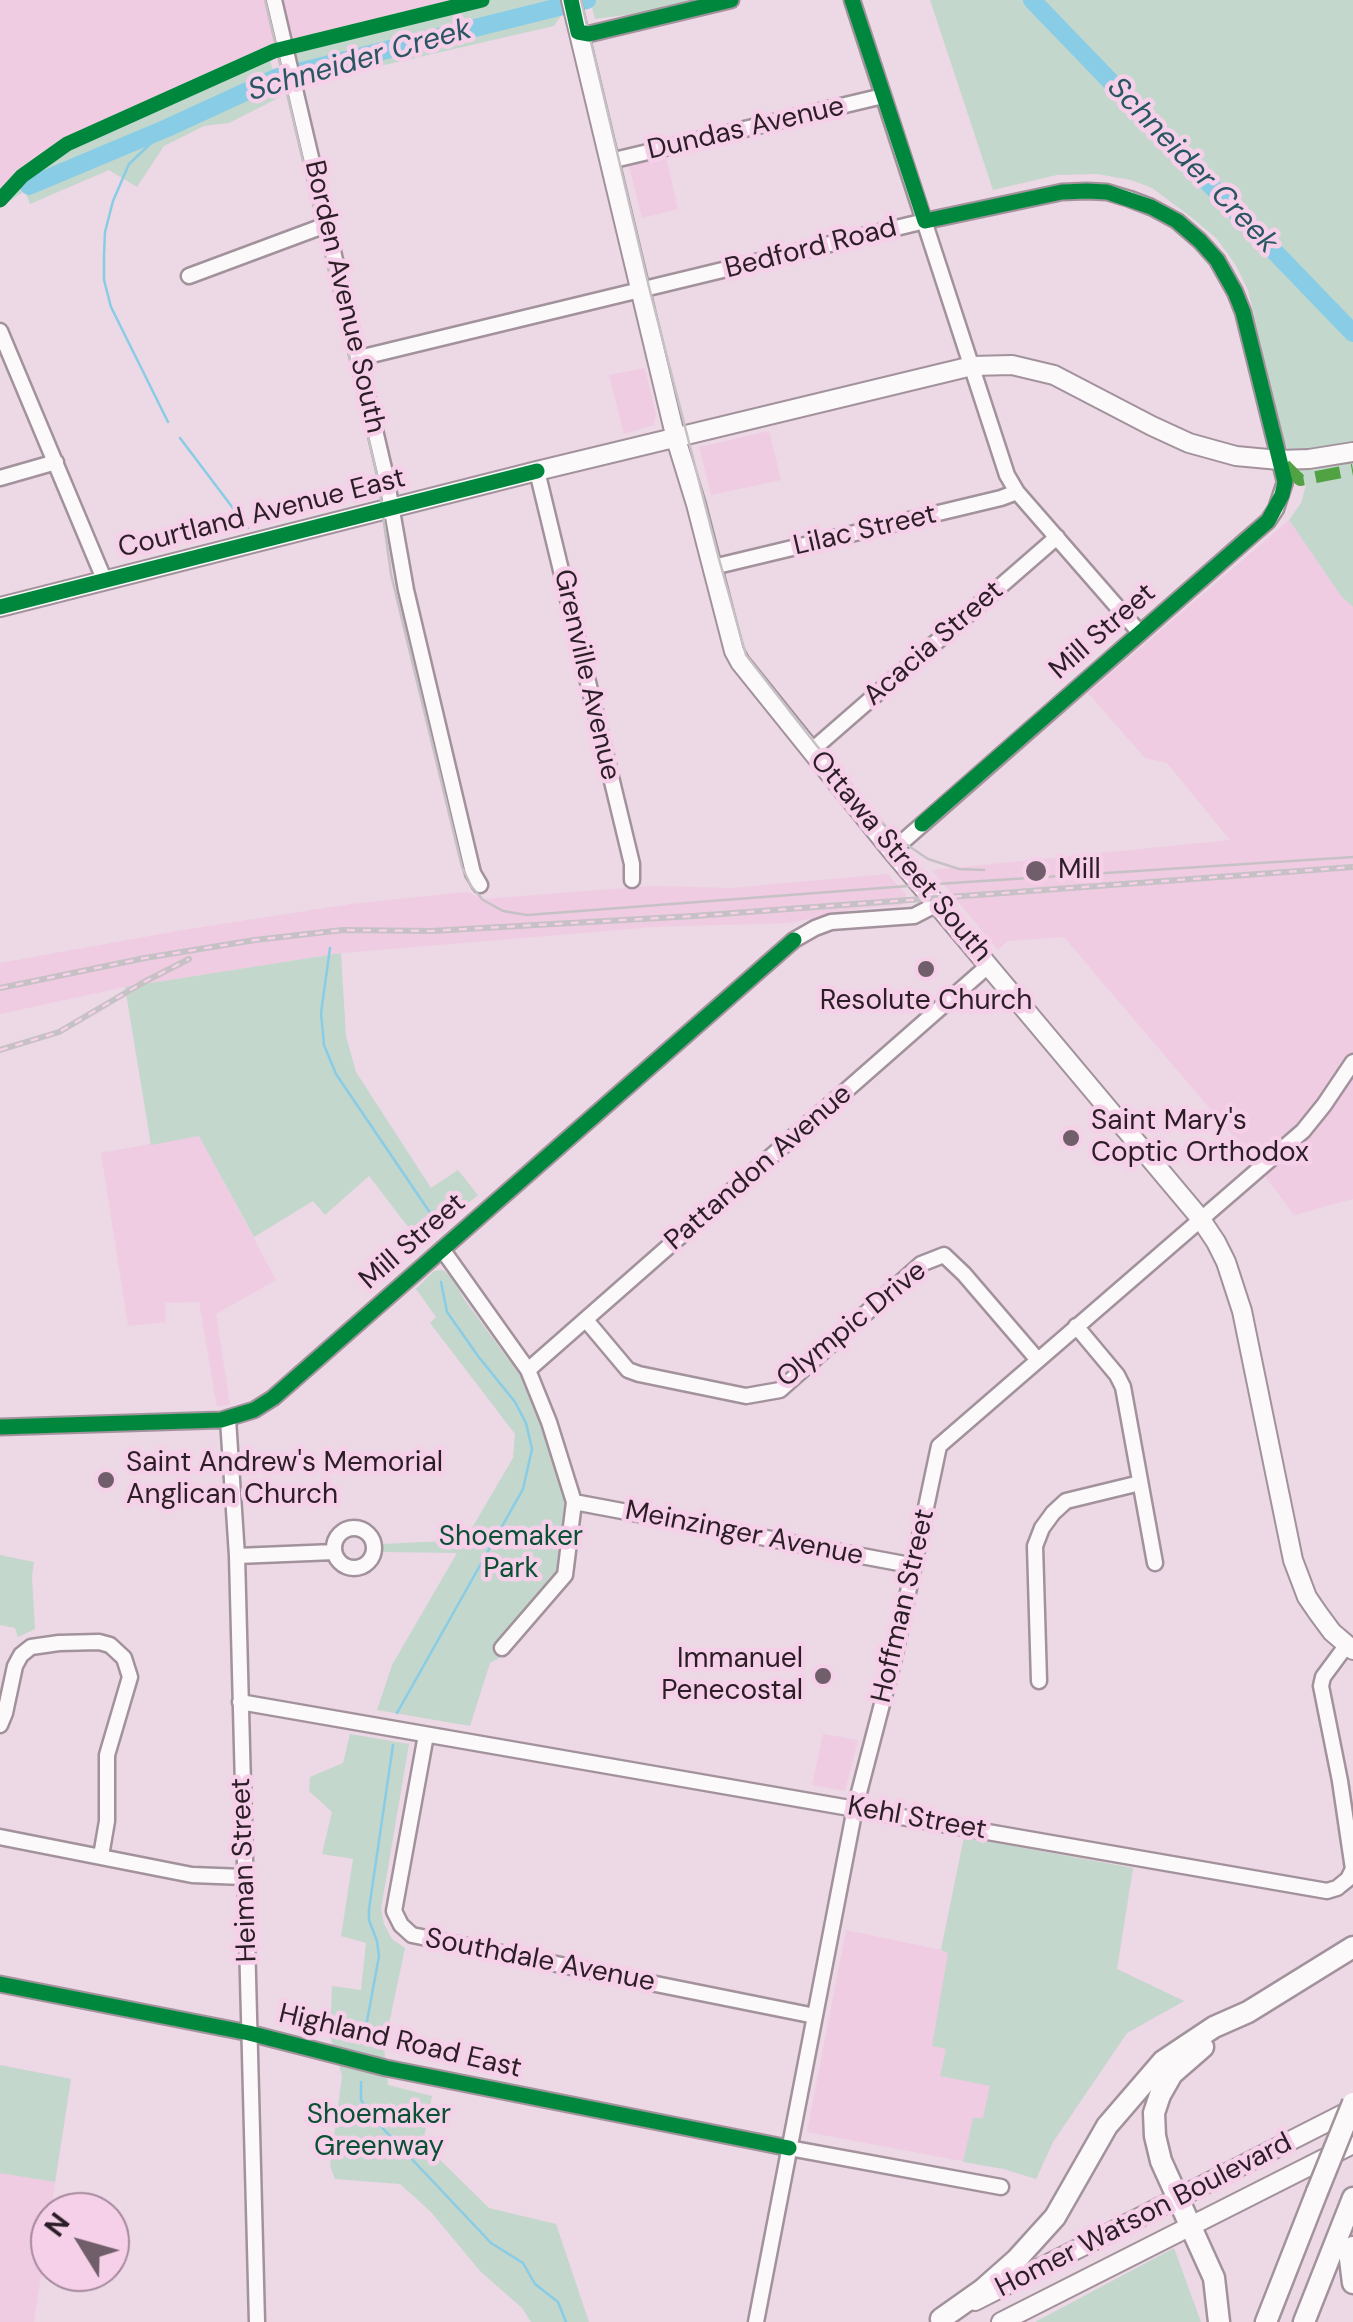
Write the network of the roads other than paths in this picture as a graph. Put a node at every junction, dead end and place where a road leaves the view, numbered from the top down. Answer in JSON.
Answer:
{"nodes":[{"id":1,"x":274,"y":0,"type":"edge"},
{"id":2,"x":731,"y":0,"type":"edge"},
{"id":3,"x":852,"y":0,"type":"edge"},
{"id":4,"x":575,"y":17,"type":"edge"},
{"id":5,"x":883,"y":96,"type":"junction"},
{"id":6,"x":610,"y":161,"type":"junction"},
{"id":7,"x":925,"y":221,"type":"junction"},
{"id":8,"x":326,"y":226,"type":"junction"},
{"id":9,"x":189,"y":276,"type":"dead end"},
{"id":10,"x":640,"y":288,"type":"junction"},
{"id":11,"x":0,"y":331,"type":"edge"},
{"id":12,"x":4,"y":349,"type":"edge"},
{"id":13,"x":359,"y":358,"type":"junction"},
{"id":14,"x":972,"y":366,"type":"junction"},
{"id":15,"x":676,"y":439,"type":"junction"},
{"id":16,"x":1353,"y":452,"type":"edge"},
{"id":17,"x":1279,"y":460,"type":"junction"},
{"id":18,"x":56,"y":462,"type":"junction"},
{"id":19,"x":536,"y":472,"type":"junction"},
{"id":20,"x":0,"y":478,"type":"edge"},
{"id":21,"x":1016,"y":492,"type":"junction"},
{"id":22,"x":392,"y":508,"type":"junction"},
{"id":23,"x":1057,"y":537,"type":"junction"},
{"id":24,"x":712,"y":567,"type":"junction"},
{"id":25,"x":104,"y":579,"type":"junction"},
{"id":26,"x":0,"y":607,"type":"edge"},
{"id":27,"x":1140,"y":633,"type":"junction"},
{"id":28,"x":811,"y":751,"type":"junction"},
{"id":29,"x":892,"y":851,"type":"junction"},
{"id":30,"x":632,"y":880,"type":"dead end"},
{"id":31,"x":480,"y":885,"type":"dead end"},
{"id":32,"x":937,"y":904,"type":"junction"},
{"id":33,"x":990,"y":965,"type":"junction"},
{"id":34,"x":1353,"y":1062,"type":"edge"},
{"id":35,"x":1200,"y":1218,"type":"junction"},
{"id":36,"x":442,"y":1249,"type":"junction"},
{"id":37,"x":586,"y":1320,"type":"junction"},
{"id":38,"x":1076,"y":1326,"type":"junction"},
{"id":39,"x":1037,"y":1359,"type":"junction"},
{"id":40,"x":528,"y":1370,"type":"junction"},
{"id":41,"x":228,"y":1418,"type":"junction"},
{"id":42,"x":0,"y":1427,"type":"edge"},
{"id":43,"x":1140,"y":1483,"type":"junction"},
{"id":44,"x":574,"y":1502,"type":"junction"},
{"id":45,"x":334,"y":1552,"type":"dead end"},
{"id":46,"x":236,"y":1556,"type":"junction"},
{"id":47,"x":1155,"y":1563,"type":"dead end"},
{"id":48,"x":914,"y":1566,"type":"junction"},
{"id":49,"x":502,"y":1648,"type":"dead end"},
{"id":50,"x":1350,"y":1648,"type":"edge"},
{"id":51,"x":1039,"y":1681,"type":"dead end"},
{"id":52,"x":240,"y":1702,"type":"junction"},
{"id":53,"x":0,"y":1725,"type":"edge"},
{"id":54,"x":426,"y":1735,"type":"junction"},
{"id":55,"x":855,"y":1808,"type":"junction"},
{"id":56,"x":0,"y":1837,"type":"edge"},
{"id":57,"x":100,"y":1856,"type":"junction"},
{"id":58,"x":244,"y":1877,"type":"junction"},
{"id":59,"x":1353,"y":1947,"type":"edge"},
{"id":60,"x":0,"y":1984,"type":"edge"},
{"id":61,"x":1248,"y":2012,"type":"junction"},
{"id":62,"x":815,"y":2016,"type":"junction"},
{"id":63,"x":248,"y":2033,"type":"junction"},
{"id":64,"x":1353,"y":2106,"type":"edge"},
{"id":65,"x":1353,"y":2144,"type":"edge"},
{"id":66,"x":789,"y":2148,"type":"junction"},
{"id":67,"x":1001,"y":2187,"type":"dead end"},
{"id":68,"x":1180,"y":2198,"type":"junction"},
{"id":69,"x":1353,"y":2198,"type":"edge"},
{"id":70,"x":1183,"y":2230,"type":"junction"},
{"id":71,"x":1353,"y":2246,"type":"edge"},
{"id":72,"x":1353,"y":2283,"type":"edge"},
{"id":73,"x":938,"y":2320,"type":"edge"},
{"id":74,"x":257,"y":2322,"type":"edge"},
{"id":75,"x":756,"y":2322,"type":"edge"},
{"id":76,"x":1000,"y":2322,"type":"edge"},
{"id":77,"x":1219,"y":2322,"type":"edge"},
{"id":78,"x":1266,"y":2322,"type":"edge"},
{"id":79,"x":1304,"y":2322,"type":"edge"}],
"edges":[{"from":1,"to":8,"type":"street","name":"Borden Avenue South"},
{"from":2,"to":4,"type":"street"},
{"from":3,"to":5,"type":"street"},
{"from":4,"to":6,"type":"main road","name":"Ottawa Street South"},
{"from":5,"to":6,"type":"street","name":"Dundas Avenue"},
{"from":5,"to":7,"type":"street"},
{"from":6,"to":10,"type":"main road","name":"Ottawa Street South"},
{"from":7,"to":10,"type":"street","name":"Bedford Road"},
{"from":7,"to":14,"type":"street"},
{"from":7,"to":17,"type":"street","name":"Bedford Road"},
{"from":8,"to":9,"type":"street"},
{"from":8,"to":13,"type":"street","name":"Borden Avenue South"},
{"from":10,"to":13,"type":"street","name":"Bedford Road"},
{"from":10,"to":15,"type":"main road","name":"Ottawa Street South"},
{"from":11,"to":12,"type":"street"},
{"from":12,"to":18,"type":"street"},
{"from":13,"to":22,"type":"street","name":"Borden Avenue South"},
{"from":14,"to":15,"type":"main road","name":"Courtland Avenue East"},
{"from":14,"to":17,"type":"main road","name":"Courtland Avenue East"},
{"from":14,"to":21,"type":"street"},
{"from":15,"to":19,"type":"main road","name":"Courtland Avenue East"},
{"from":15,"to":24,"type":"main road","name":"Ottawa Street South"},
{"from":16,"to":17,"type":"main road","name":"Courtland Avenue East"},
{"from":17,"to":27,"type":"street","name":"Mill Street"},
{"from":18,"to":20,"type":"street"},
{"from":18,"to":25,"type":"street"},
{"from":19,"to":22,"type":"main road","name":"Courtland Avenue East"},
{"from":19,"to":30,"type":"street","name":"Grenville Avenue"},
{"from":21,"to":23,"type":"street"},
{"from":21,"to":24,"type":"street","name":"Lilac Street"},
{"from":22,"to":25,"type":"main road","name":"Courtland Avenue East"},
{"from":22,"to":31,"type":"street","name":"Borden Avenue South"},
{"from":23,"to":27,"type":"street"},
{"from":23,"to":28,"type":"street","name":"Acacia Street"},
{"from":24,"to":28,"type":"main road","name":"Ottawa Street South"},
{"from":25,"to":26,"type":"main road","name":"Courtland Avenue East"},
{"from":27,"to":29,"type":"street","name":"Mill Street"},
{"from":28,"to":29,"type":"main road","name":"Ottawa Street South"},
{"from":29,"to":32,"type":"main road","name":"Ottawa Street South"},
{"from":32,"to":33,"type":"main road","name":"Ottawa Street South"},
{"from":32,"to":36,"type":"street","name":"Mill Street"},
{"from":33,"to":35,"type":"main road","name":"Ottawa Street South"},
{"from":33,"to":37,"type":"street","name":"Pattandon Avenue"},
{"from":34,"to":35,"type":"street","name":"Hoffman Street"},
{"from":35,"to":38,"type":"street","name":"Hoffman Street"},
{"from":35,"to":50,"type":"main road","name":"Ottawa Street South"},
{"from":36,"to":40,"type":"street"},
{"from":36,"to":41,"type":"street","name":"Mill Street"},
{"from":37,"to":39,"type":"street","name":"Olympic Drive"},
{"from":37,"to":40,"type":"street","name":"Pattandon Avenue"},
{"from":38,"to":39,"type":"street","name":"Hoffman Street"},
{"from":38,"to":43,"type":"street"},
{"from":39,"to":48,"type":"street","name":"Hoffman Street"},
{"from":40,"to":44,"type":"street"},
{"from":41,"to":42,"type":"street","name":"Mill Street"},
{"from":41,"to":46,"type":"street","name":"Heiman Street"},
{"from":43,"to":47,"type":"street"},
{"from":43,"to":51,"type":"street"},
{"from":44,"to":48,"type":"street","name":"Meinzinger Avenue"},
{"from":44,"to":49,"type":"street"},
{"from":45,"to":46,"type":"street"},
{"from":46,"to":52,"type":"street","name":"Heiman Street"},
{"from":48,"to":55,"type":"street","name":"Hoffman Street"},
{"from":50,"to":55,"type":"street","name":"Kehl Street"},
{"from":52,"to":54,"type":"street","name":"Kehl Street"},
{"from":52,"to":58,"type":"street","name":"Heiman Street"},
{"from":53,"to":57,"type":"street"},
{"from":54,"to":55,"type":"street","name":"Kehl Street"},
{"from":54,"to":62,"type":"street","name":"Southdale Avenue"},
{"from":55,"to":62,"type":"street","name":"Hoffman Street"},
{"from":56,"to":57,"type":"street"},
{"from":57,"to":58,"type":"street"},
{"from":58,"to":63,"type":"street","name":"Heiman Street"},
{"from":59,"to":61,"type":"highway"},
{"from":60,"to":63,"type":"street","name":"Highland Road East"},
{"from":61,"to":68,"type":"highway"},
{"from":61,"to":73,"type":"highway"},
{"from":62,"to":66,"type":"street","name":"Hoffman Street"},
{"from":63,"to":66,"type":"street","name":"Highland Road East"},
{"from":63,"to":74,"type":"street","name":"Heiman Street"},
{"from":64,"to":68,"type":"main road","name":"Homer Watson Boulevard"},
{"from":64,"to":78,"type":"highway","bridge":true},
{"from":65,"to":70,"type":"main road","name":"Homer Watson Boulevard"},
{"from":66,"to":67,"type":"street","name":"Highland Road East"},
{"from":66,"to":75,"type":"street","name":"Hoffman Street"},
{"from":68,"to":70,"type":"highway"},
{"from":68,"to":73,"type":"main road","name":"Homer Watson Boulevard"},
{"from":69,"to":79,"type":"highway"},
{"from":70,"to":76,"type":"main road","name":"Homer Watson Boulevard"},
{"from":70,"to":77,"type":"highway"},
{"from":71,"to":72,"type":"highway"}]}
